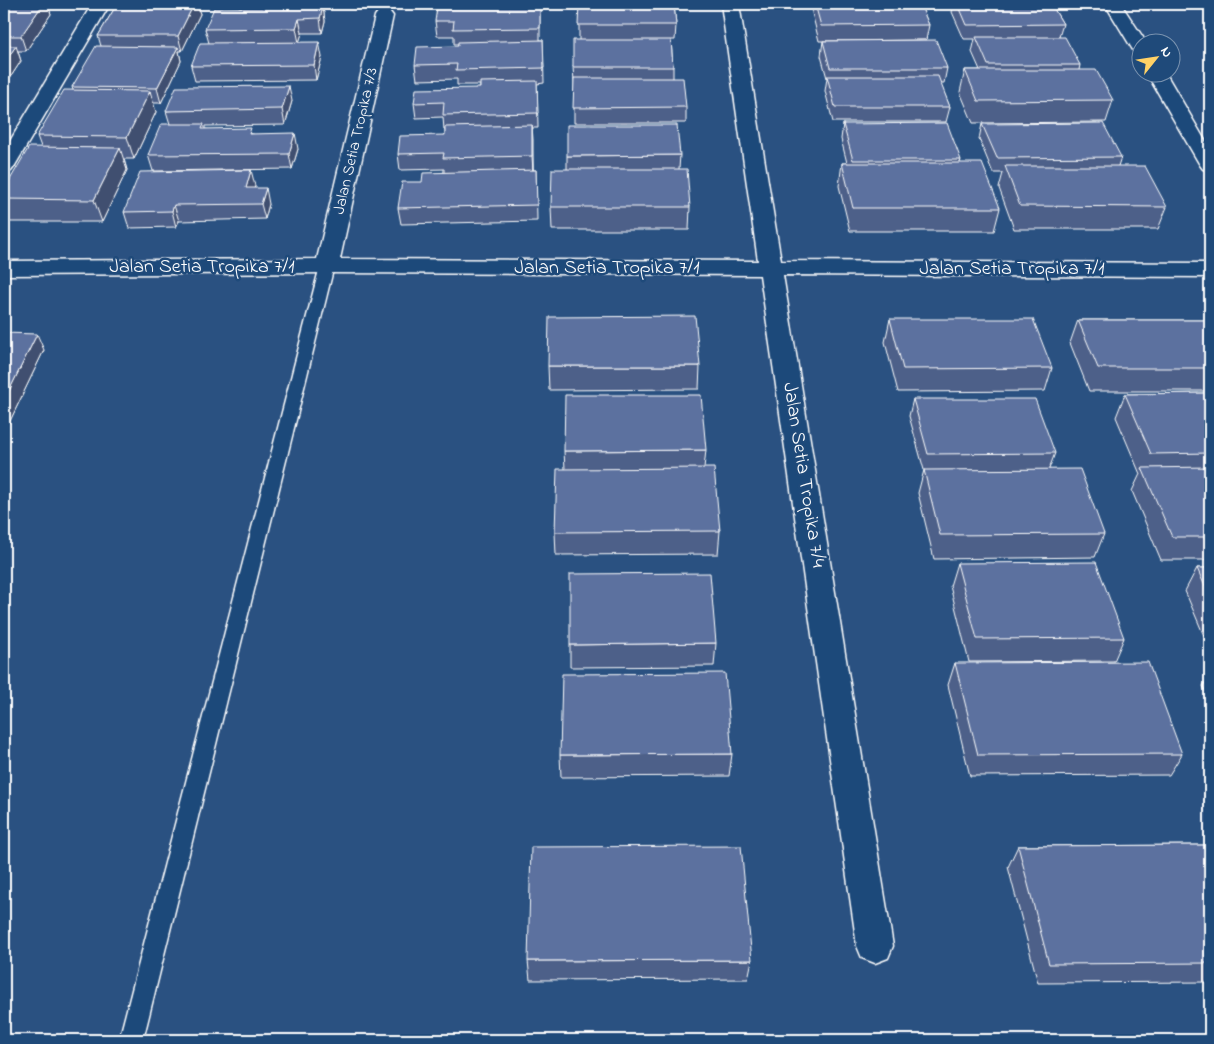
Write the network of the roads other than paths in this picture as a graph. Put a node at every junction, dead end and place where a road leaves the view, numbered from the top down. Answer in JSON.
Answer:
{"nodes":[{"id":1,"x":101,"y":4,"type":"edge"},
{"id":2,"x":730,"y":4,"type":"edge"},
{"id":3,"x":1113,"y":4,"type":"edge"},
{"id":4,"x":384,"y":16,"type":"dead end"},
{"id":5,"x":1132,"y":35,"type":"edge"},
{"id":6,"x":1161,"y":82,"type":"edge"},
{"id":7,"x":1210,"y":165,"type":"edge"},
{"id":8,"x":4,"y":166,"type":"edge"},
{"id":9,"x":327,"y":266,"type":"junction"},
{"id":10,"x":4,"y":268,"type":"edge"},
{"id":11,"x":772,"y":269,"type":"junction"},
{"id":12,"x":1210,"y":270,"type":"edge"},
{"id":13,"x":875,"y":946,"type":"dead end"},
{"id":14,"x":131,"y":1040,"type":"edge"}],
"edges":[{"from":1,"to":8,"type":"street"},
{"from":2,"to":11,"type":"street","name":"Jalan Setia Tropika 7/4"},
{"from":3,"to":5,"type":"street"},
{"from":4,"to":9,"type":"street","name":"Jalan Setia Tropika 7/3"},
{"from":6,"to":7,"type":"street"},
{"from":9,"to":10,"type":"street","name":"Jalan Setia Tropika 7/1"},
{"from":9,"to":11,"type":"street","name":"Jalan Setia Tropika 7/1"},
{"from":9,"to":14,"type":"lane"},
{"from":11,"to":12,"type":"street","name":"Jalan Setia Tropika 7/1"},
{"from":11,"to":13,"type":"street","name":"Jalan Setia Tropika 7/4"}]}
